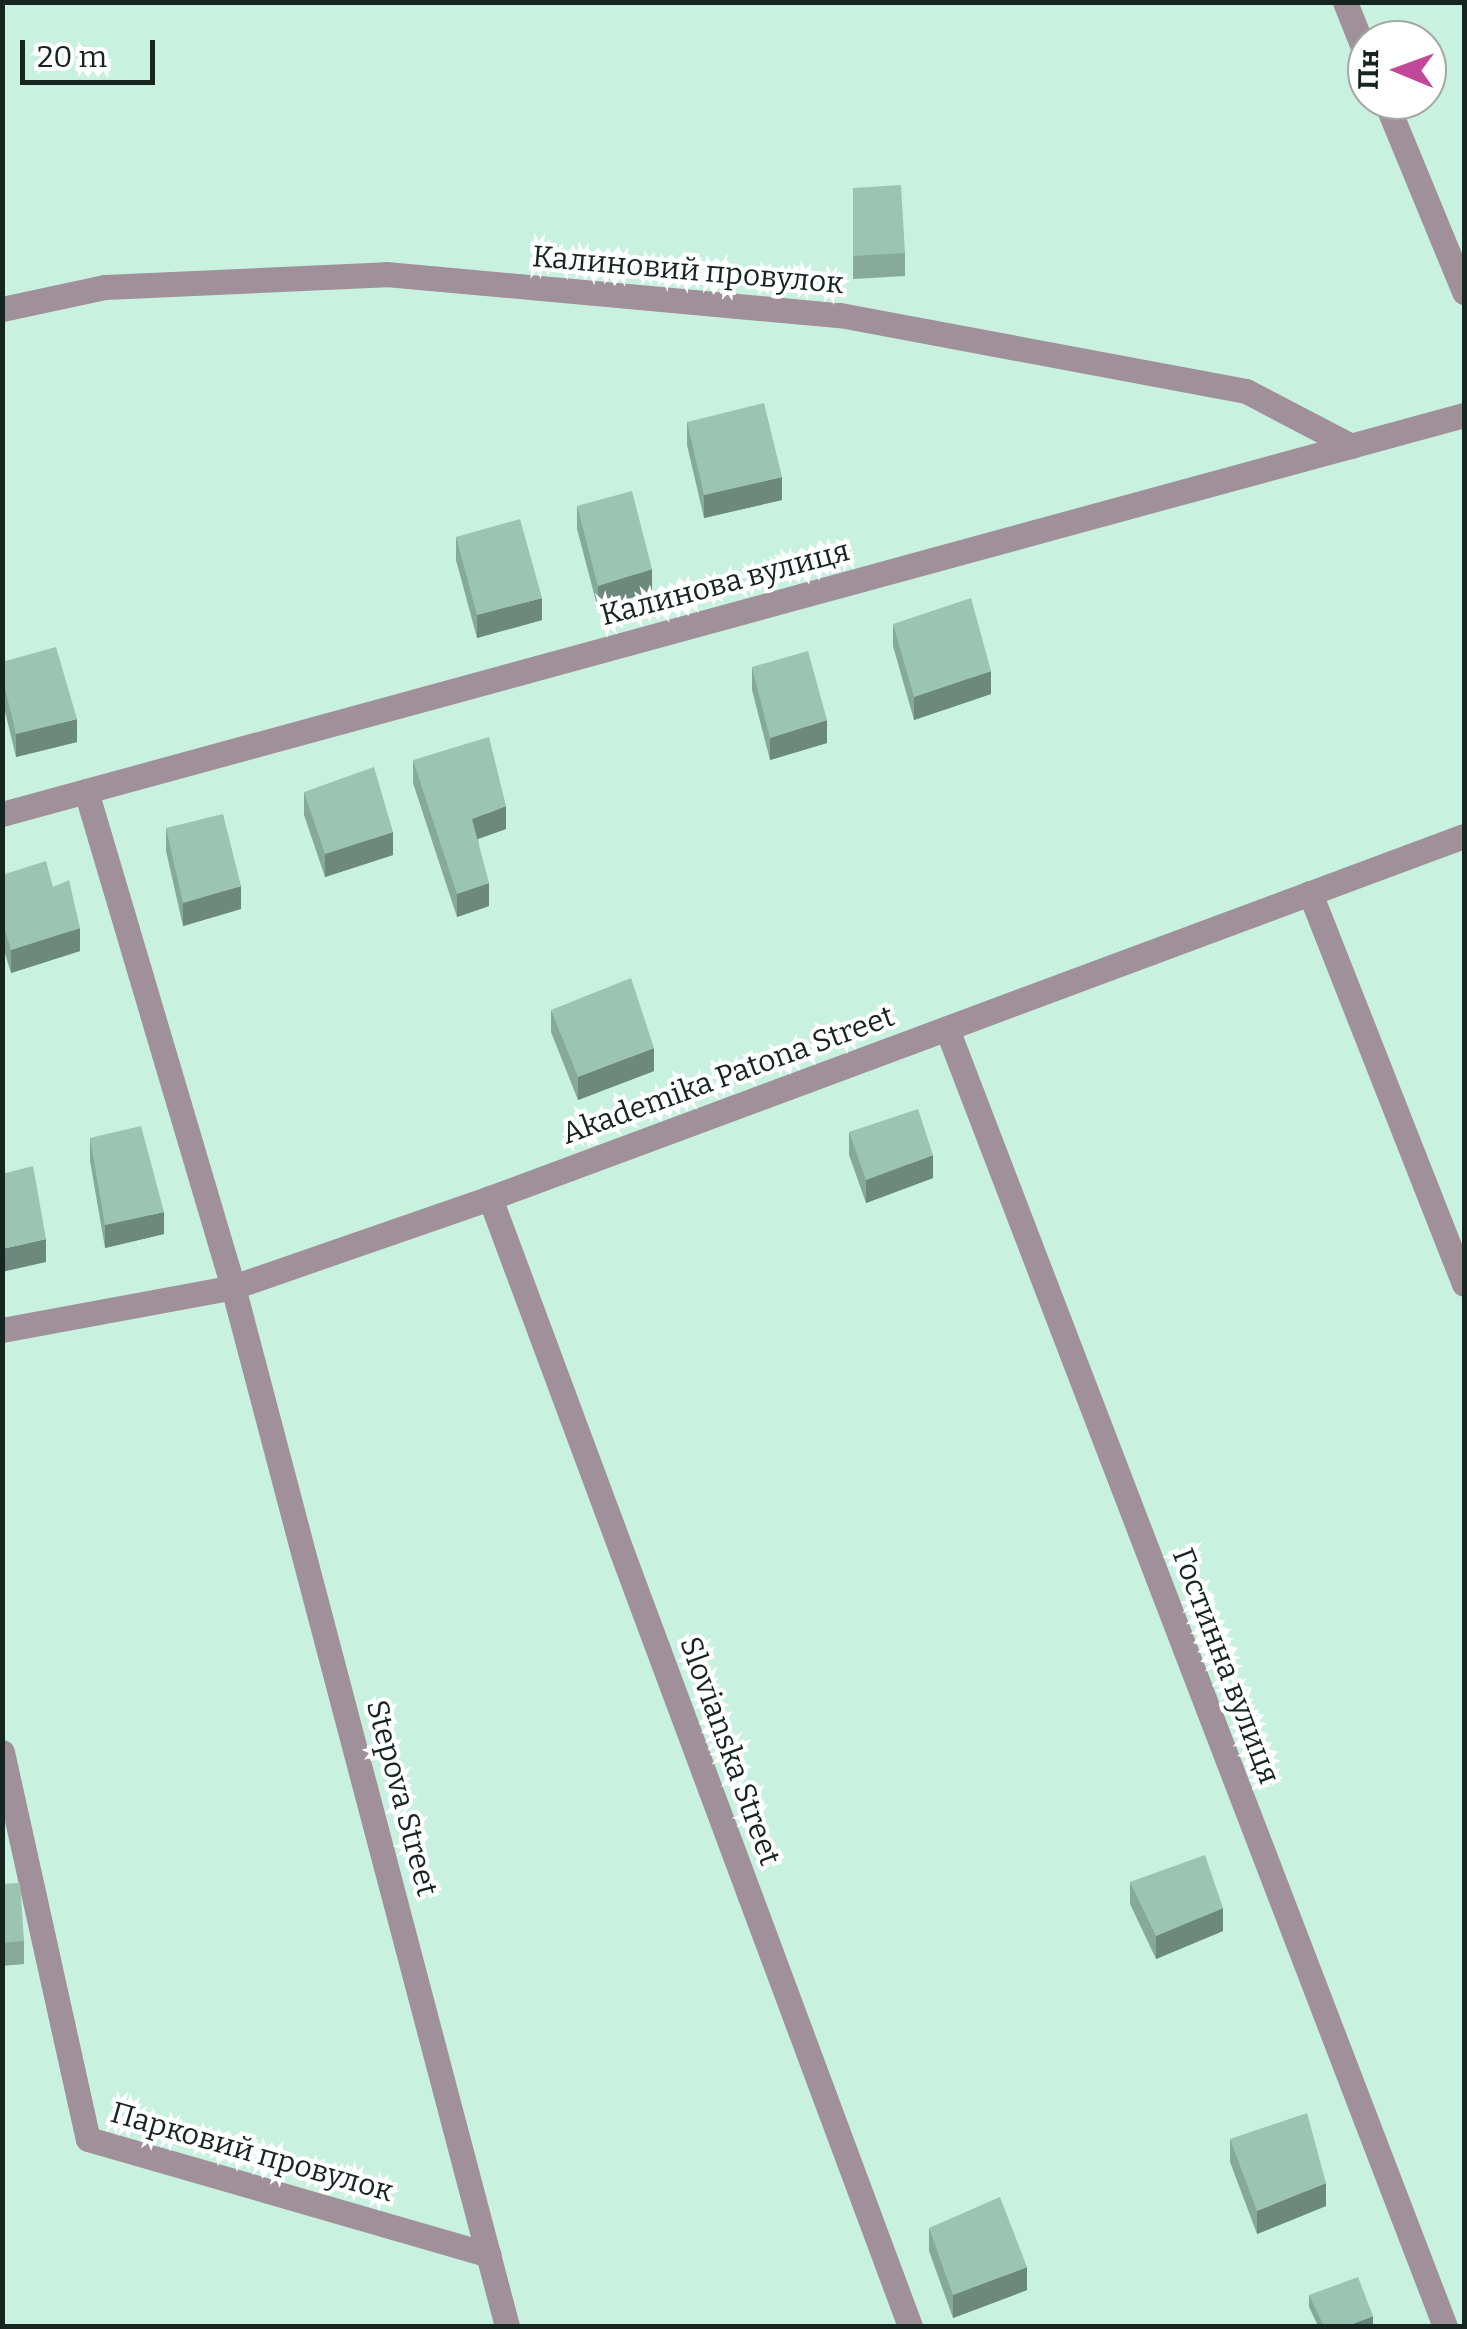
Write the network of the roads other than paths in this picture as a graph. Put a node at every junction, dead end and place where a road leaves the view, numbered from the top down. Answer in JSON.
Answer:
{"nodes":[{"id":1,"x":1393,"y":120,"type":"edge"},
{"id":2,"x":1464,"y":292,"type":"edge"},
{"id":3,"x":2,"y":310,"type":"edge"},
{"id":4,"x":1464,"y":415,"type":"edge"},
{"id":5,"x":1351,"y":446,"type":"junction"},
{"id":6,"x":86,"y":792,"type":"junction"},
{"id":7,"x":2,"y":814,"type":"edge"},
{"id":8,"x":1464,"y":836,"type":"edge"},
{"id":9,"x":1310,"y":894,"type":"junction"},
{"id":10,"x":946,"y":1028,"type":"junction"},
{"id":11,"x":490,"y":1198,"type":"junction"},
{"id":12,"x":1464,"y":1284,"type":"edge"},
{"id":13,"x":233,"y":1288,"type":"junction"},
{"id":14,"x":2,"y":1330,"type":"edge"},
{"id":15,"x":2,"y":1752,"type":"edge"},
{"id":16,"x":489,"y":2255,"type":"junction"},
{"id":17,"x":506,"y":2326,"type":"edge"},
{"id":18,"x":910,"y":2326,"type":"edge"},
{"id":19,"x":1444,"y":2326,"type":"edge"}],
"edges":[{"from":1,"to":2,"type":"street"},
{"from":3,"to":5,"type":"street","name":"Калиновий провулок"},
{"from":4,"to":5,"type":"street","name":"Калинова вулиця"},
{"from":5,"to":6,"type":"street","name":"Калинова вулиця"},
{"from":6,"to":7,"type":"street","name":"Калинова вулиця"},
{"from":6,"to":13,"type":"street","name":"Stepova Street"},
{"from":8,"to":9,"type":"street","name":"Akademika Patona Street"},
{"from":9,"to":10,"type":"street","name":"Akademika Patona Street"},
{"from":9,"to":12,"type":"street"},
{"from":10,"to":11,"type":"street","name":"Akademika Patona Street"},
{"from":10,"to":19,"type":"street","name":"Гостинна вулиця"},
{"from":11,"to":13,"type":"street","name":"Akademika Patona Street"},
{"from":11,"to":18,"type":"street","name":"Slovianska Street"},
{"from":13,"to":14,"type":"street","name":"Akademika Patona Street"},
{"from":13,"to":16,"type":"street","name":"Stepova Street"},
{"from":15,"to":16,"type":"street","name":"Парковий провулок"},
{"from":16,"to":17,"type":"street","name":"Stepova Street"}]}
